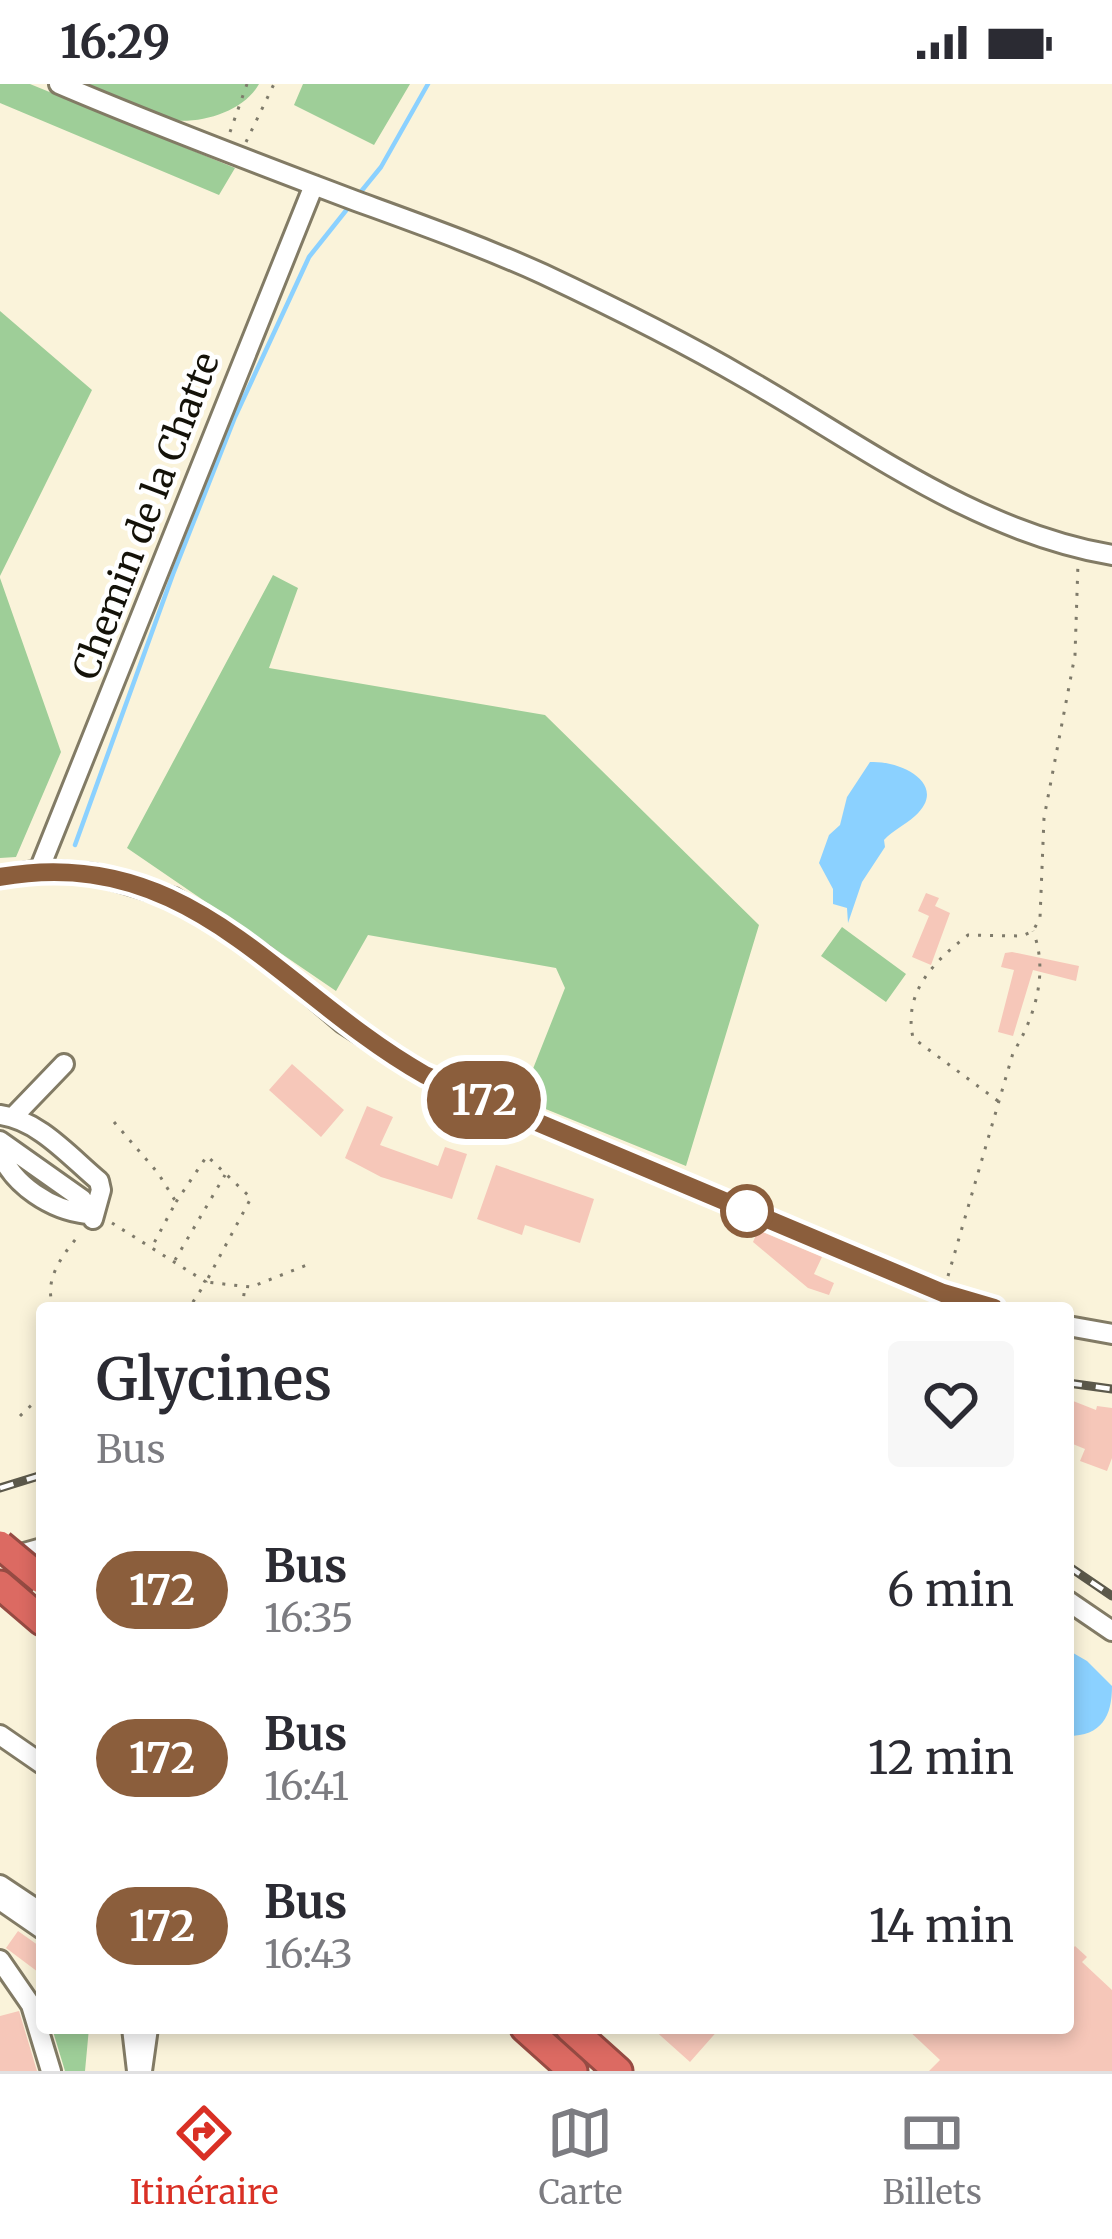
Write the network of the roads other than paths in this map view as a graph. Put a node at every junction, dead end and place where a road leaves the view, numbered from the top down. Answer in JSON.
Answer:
{"nodes":[{"id":1,"x":59,"y":84,"type":"edge"},
{"id":2,"x":314,"y":185,"type":"junction"},
{"id":3,"x":1112,"y":555,"type":"edge"},
{"id":4,"x":39,"y":870,"type":"junction"},
{"id":5,"x":0,"y":877,"type":"edge"},
{"id":6,"x":64,"y":1064,"type":"dead end"},
{"id":7,"x":6,"y":1116,"type":"edge"},
{"id":8,"x":0,"y":1142,"type":"edge"},
{"id":9,"x":0,"y":1152,"type":"edge"},
{"id":10,"x":92,"y":1215,"type":"junction"},
{"id":11,"x":974,"y":1302,"type":"edge"},
{"id":12,"x":1074,"y":1327,"type":"edge"},
{"id":13,"x":1112,"y":1334,"type":"edge"},
{"id":14,"x":0,"y":1545,"type":"edge"},
{"id":15,"x":36,"y":1550,"type":"edge"},
{"id":16,"x":0,"y":1560,"type":"edge"},
{"id":17,"x":36,"y":1575,"type":"edge"},
{"id":18,"x":0,"y":1585,"type":"edge"},
{"id":19,"x":1074,"y":1605,"type":"edge"},
{"id":20,"x":35,"y":1615,"type":"edge"},
{"id":21,"x":1112,"y":1631,"type":"edge"},
{"id":22,"x":0,"y":1735,"type":"edge"},
{"id":23,"x":36,"y":1760,"type":"edge"},
{"id":24,"x":0,"y":1886,"type":"edge"},
{"id":25,"x":0,"y":1900,"type":"edge"},
{"id":26,"x":36,"y":1909,"type":"edge"},
{"id":27,"x":36,"y":1925,"type":"edge"},
{"id":28,"x":0,"y":1960,"type":"edge"},
{"id":29,"x":36,"y":2022,"type":"edge"},
{"id":30,"x":40,"y":2034,"type":"edge"},
{"id":31,"x":132,"y":2034,"type":"edge"},
{"id":32,"x":147,"y":2034,"type":"edge"},
{"id":33,"x":532,"y":2034,"type":"edge"},
{"id":34,"x":577,"y":2034,"type":"edge"},
{"id":35,"x":51,"y":2071,"type":"edge"},
{"id":36,"x":140,"y":2071,"type":"edge"},
{"id":37,"x":573,"y":2071,"type":"edge"},
{"id":38,"x":618,"y":2071,"type":"edge"}],
"edges":[{"from":1,"to":2,"type":"street"},
{"from":2,"to":3,"type":"street"},
{"from":2,"to":4,"type":"street","name":"Chemin de la Chatte"},
{"from":4,"to":5,"type":"street"},
{"from":4,"to":11,"type":"street"},
{"from":6,"to":7,"type":"street"},
{"from":7,"to":10,"type":"street"},
{"from":8,"to":10,"type":"street"},
{"from":9,"to":10,"type":"street"},
{"from":12,"to":13,"type":"street"},
{"from":14,"to":17,"type":"highway","bridge":true},
{"from":15,"to":16,"type":"street"},
{"from":18,"to":20,"type":"highway"},
{"from":19,"to":21,"type":"street"},
{"from":22,"to":23,"type":"street"},
{"from":24,"to":26,"type":"street"},
{"from":25,"to":27,"type":"street"},
{"from":28,"to":29,"type":"street"},
{"from":30,"to":35,"type":"street"},
{"from":31,"to":36,"type":"street"},
{"from":32,"to":36,"type":"street"},
{"from":33,"to":37,"type":"highway"},
{"from":34,"to":38,"type":"highway"}]}
